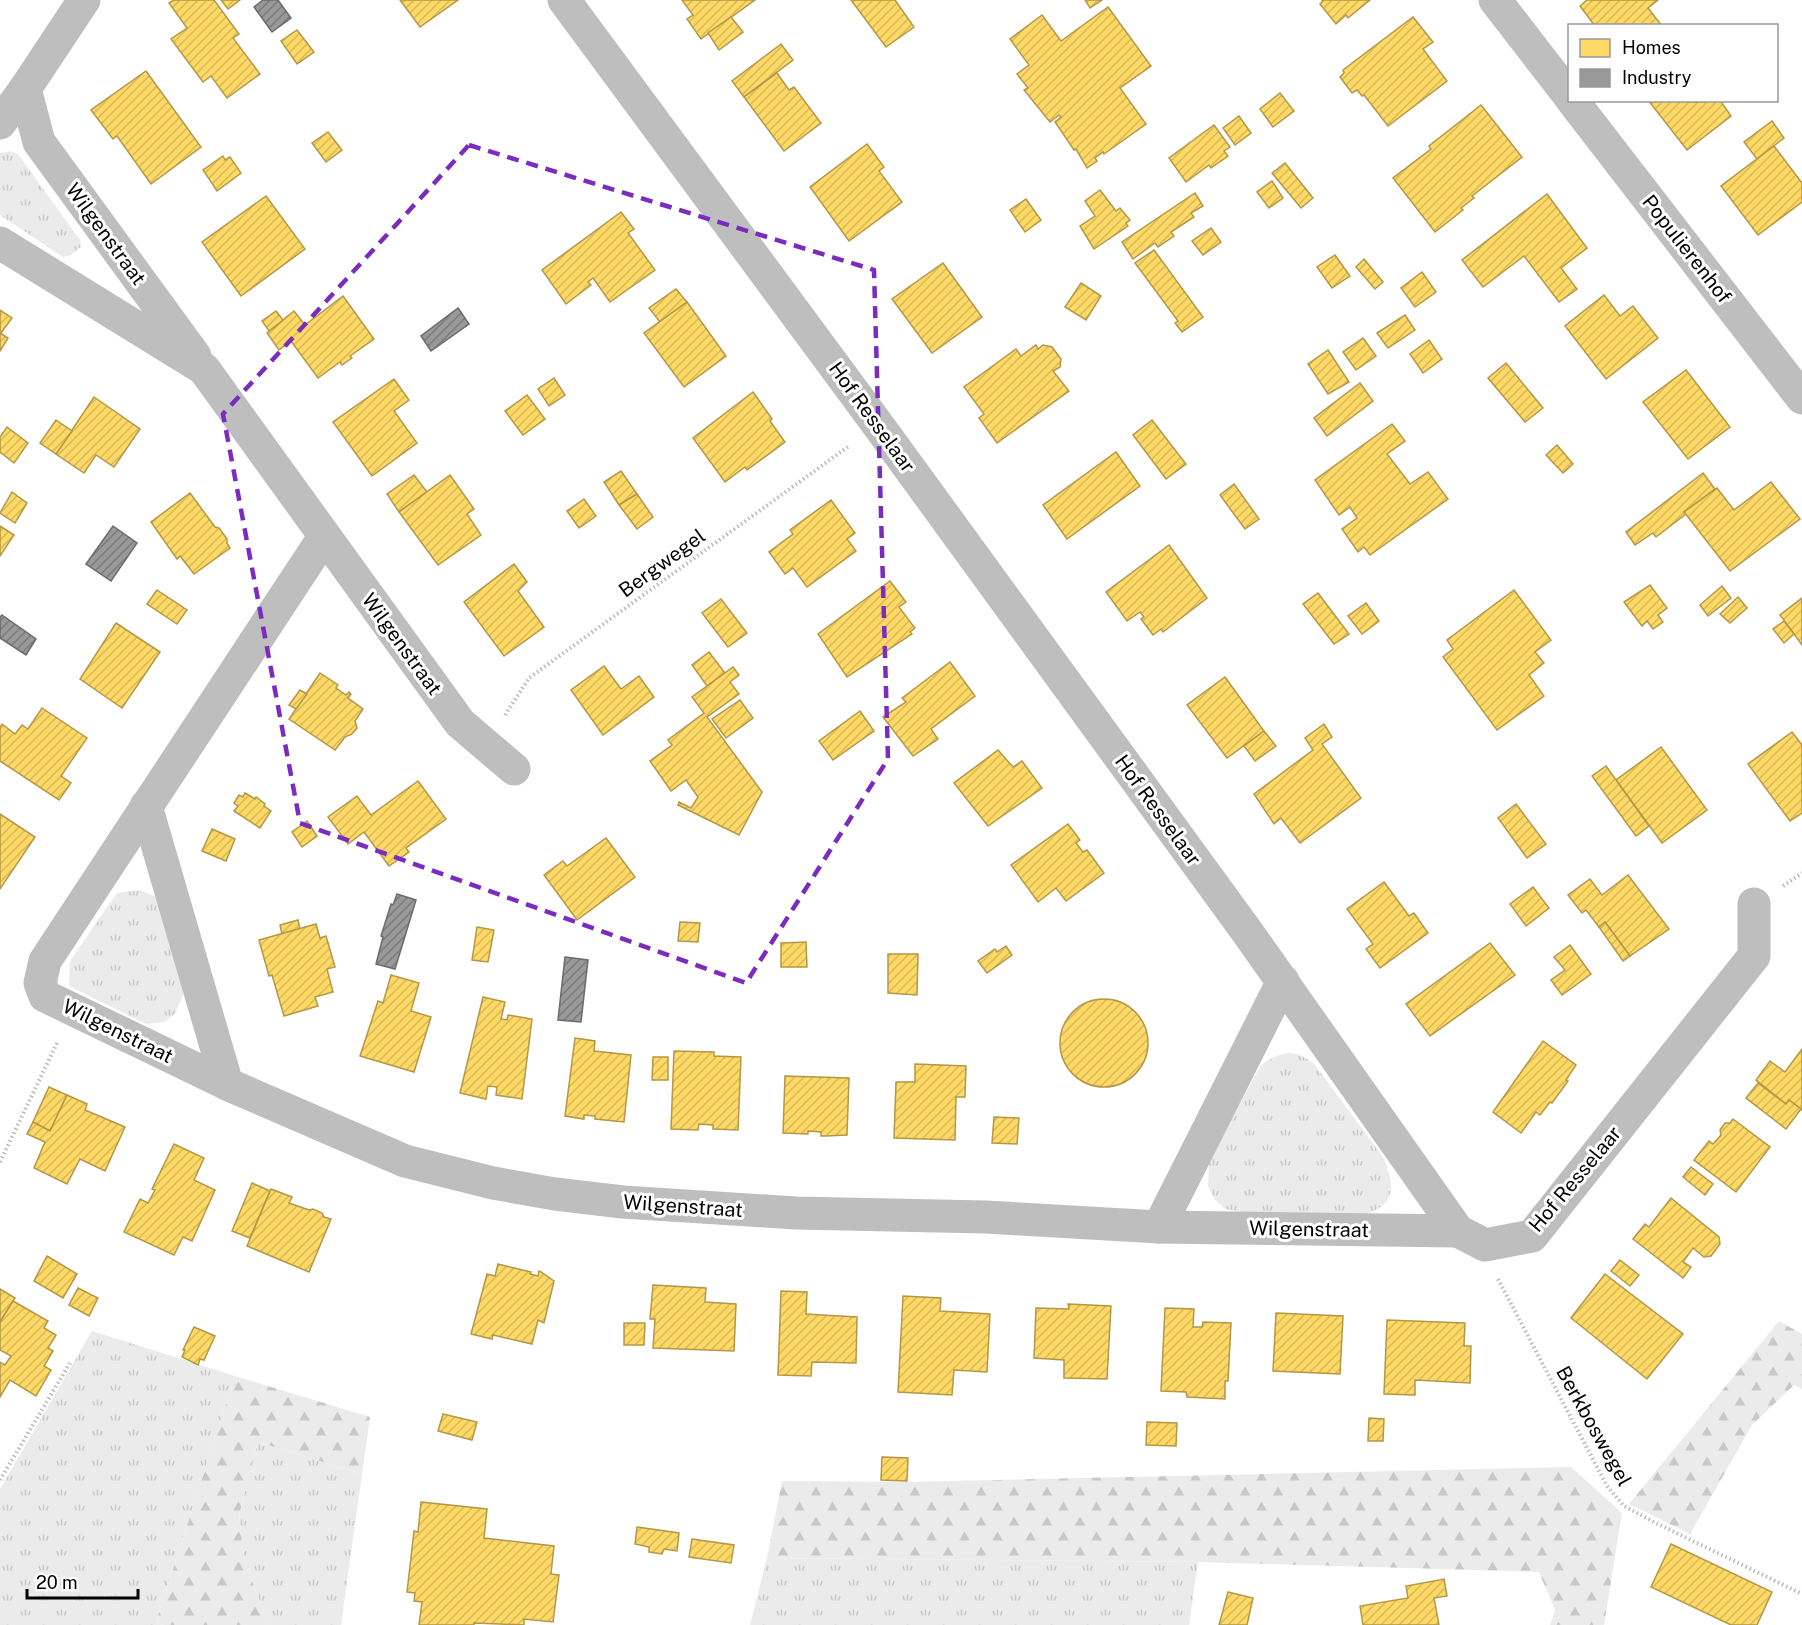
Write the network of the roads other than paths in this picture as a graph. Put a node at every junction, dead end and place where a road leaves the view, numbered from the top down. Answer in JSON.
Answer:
{"nodes":[{"id":1,"x":84,"y":0,"type":"edge"},
{"id":2,"x":564,"y":0,"type":"edge"},
{"id":3,"x":1495,"y":0,"type":"edge"},
{"id":4,"x":25,"y":90,"type":"junction"},
{"id":5,"x":1568,"y":96,"type":"edge"},
{"id":6,"x":1574,"y":102,"type":"edge"},
{"id":7,"x":0,"y":123,"type":"edge"},
{"id":8,"x":0,"y":243,"type":"edge"},
{"id":9,"x":204,"y":369,"type":"junction"},
{"id":10,"x":1802,"y":398,"type":"edge"},
{"id":11,"x":324,"y":537,"type":"junction"},
{"id":12,"x":514,"y":769,"type":"dead end"},
{"id":13,"x":146,"y":806,"type":"junction"},
{"id":14,"x":1754,"y":904,"type":"dead end"},
{"id":15,"x":1283,"y":981,"type":"junction"},
{"id":16,"x":227,"y":1084,"type":"junction"},
{"id":17,"x":1159,"y":1227,"type":"junction"},
{"id":18,"x":1471,"y":1238,"type":"junction"}],
"edges":[{"from":1,"to":4,"type":"street"},
{"from":2,"to":15,"type":"street","name":"Hof Resselaar"},
{"from":3,"to":5,"type":"street"},
{"from":4,"to":7,"type":"street"},
{"from":4,"to":9,"type":"street","name":"Wilgenstraat"},
{"from":6,"to":10,"type":"street","name":"Populierenhof"},
{"from":8,"to":9,"type":"street","name":"Wilgenstraat"},
{"from":9,"to":11,"type":"street","name":"Wilgenstraat"},
{"from":11,"to":12,"type":"street","name":"Wilgenstraat"},
{"from":11,"to":13,"type":"street","name":"Wilgenstraat"},
{"from":13,"to":16,"type":"street"},
{"from":13,"to":16,"type":"street","name":"Wilgenstraat"},
{"from":14,"to":18,"type":"street","name":"Hof Resselaar"},
{"from":15,"to":17,"type":"street"},
{"from":15,"to":18,"type":"street","name":"Hof Resselaar"},
{"from":16,"to":17,"type":"street","name":"Wilgenstraat"},
{"from":17,"to":18,"type":"street","name":"Wilgenstraat"}]}
